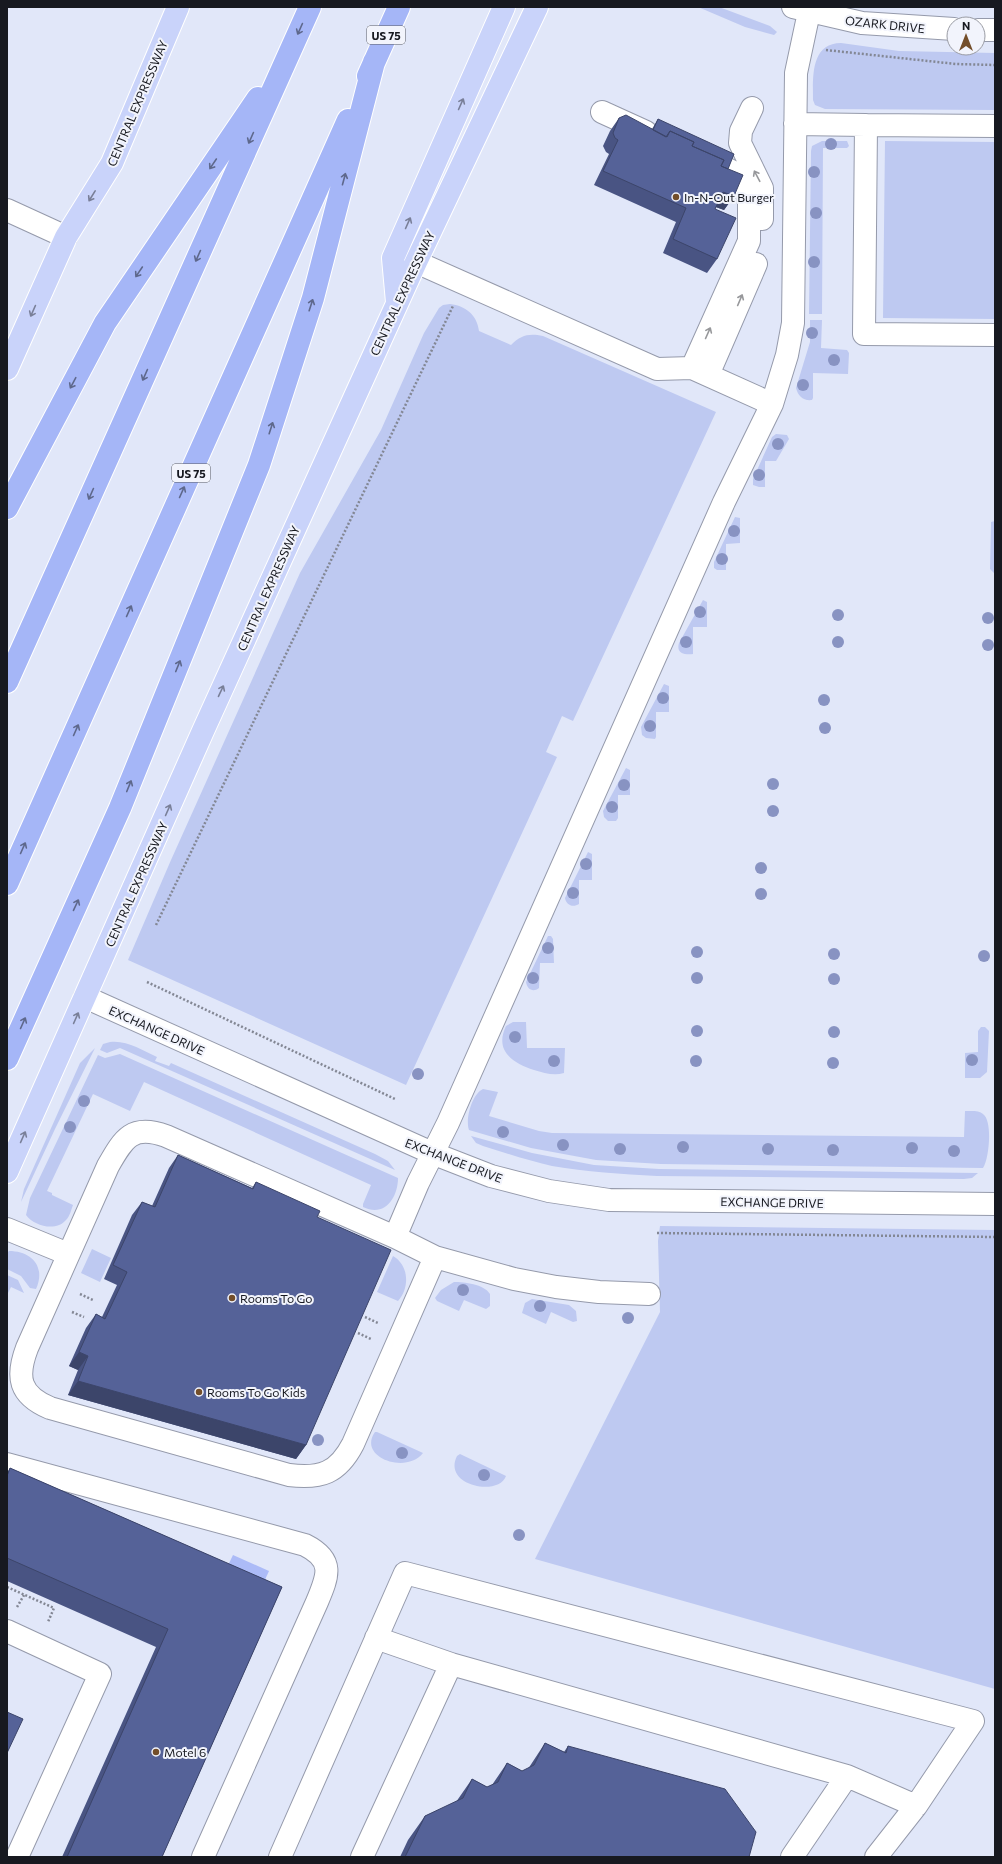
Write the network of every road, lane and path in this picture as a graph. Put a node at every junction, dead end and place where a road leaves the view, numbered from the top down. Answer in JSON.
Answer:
{"nodes":[{"id":1,"x":178,"y":7,"type":"edge"},
{"id":2,"x":194,"y":7,"type":"edge"},
{"id":3,"x":310,"y":7,"type":"edge"},
{"id":4,"x":399,"y":7,"type":"edge"},
{"id":5,"x":504,"y":7,"type":"edge"},
{"id":6,"x":536,"y":7,"type":"edge"},
{"id":7,"x":801,"y":9,"type":"edge"},
{"id":8,"x":946,"y":28,"type":"edge"},
{"id":9,"x":824,"y":50,"type":"dead end"},
{"id":10,"x":290,"y":51,"type":"junction"},
{"id":11,"x":374,"y":62,"type":"junction"},
{"id":12,"x":995,"y":65,"type":"edge"},
{"id":13,"x":752,"y":108,"type":"dead end"},
{"id":14,"x":602,"y":112,"type":"dead end"},
{"id":15,"x":795,"y":124,"type":"junction"},
{"id":16,"x":866,"y":125,"type":"junction"},
{"id":17,"x":995,"y":126,"type":"edge"},
{"id":18,"x":666,"y":141,"type":"edge"},
{"id":19,"x":695,"y":154,"type":"edge"},
{"id":20,"x":112,"y":163,"type":"junction"},
{"id":21,"x":7,"y":210,"type":"edge"},
{"id":22,"x":66,"y":237,"type":"junction"},
{"id":23,"x":416,"y":262,"type":"junction"},
{"id":24,"x":398,"y":303,"type":"junction"},
{"id":25,"x":454,"y":304,"type":"dead end"},
{"id":26,"x":995,"y":335,"type":"edge"},
{"id":27,"x":7,"y":369,"type":"edge"},
{"id":28,"x":700,"y":371,"type":"junction"},
{"id":29,"x":772,"y":404,"type":"junction"},
{"id":30,"x":7,"y":508,"type":"edge"},
{"id":31,"x":7,"y":682,"type":"edge"},
{"id":32,"x":7,"y":884,"type":"edge"},
{"id":33,"x":156,"y":925,"type":"dead end"},
{"id":34,"x":147,"y":982,"type":"dead end"},
{"id":35,"x":85,"y":998,"type":"junction"},
{"id":36,"x":7,"y":1059,"type":"edge"},
{"id":37,"x":395,"y":1100,"type":"dead end"},
{"id":38,"x":432,"y":1153,"type":"junction"},
{"id":39,"x":7,"y":1172,"type":"edge"},
{"id":40,"x":995,"y":1204,"type":"edge"},
{"id":41,"x":7,"y":1229,"type":"edge"},
{"id":42,"x":657,"y":1233,"type":"dead end"},
{"id":43,"x":395,"y":1237,"type":"junction"},
{"id":44,"x":995,"y":1237,"type":"edge"},
{"id":45,"x":68,"y":1254,"type":"junction"},
{"id":46,"x":435,"y":1257,"type":"junction"},
{"id":47,"x":649,"y":1294,"type":"dead end"},
{"id":48,"x":7,"y":1464,"type":"edge"},
{"id":49,"x":7,"y":1587,"type":"edge"},
{"id":50,"x":46,"y":1626,"type":"dead end"},
{"id":51,"x":7,"y":1631,"type":"edge"},
{"id":52,"x":376,"y":1638,"type":"junction"},
{"id":53,"x":451,"y":1664,"type":"junction"},
{"id":54,"x":847,"y":1776,"type":"junction"},
{"id":55,"x":916,"y":1806,"type":"junction"},
{"id":56,"x":17,"y":1857,"type":"edge"},
{"id":57,"x":203,"y":1857,"type":"edge"},
{"id":58,"x":280,"y":1857,"type":"edge"},
{"id":59,"x":362,"y":1857,"type":"edge"},
{"id":60,"x":792,"y":1857,"type":"edge"},
{"id":61,"x":876,"y":1857,"type":"edge"}],
"edges":[{"from":1,"to":20,"type":"main road","name":"CENTRAL EXPRESSWAY"},
{"from":2,"to":20,"type":"main road"},
{"from":3,"to":10,"type":"highway","one_way":true},
{"from":4,"to":11,"type":"highway","number":"US 75"},
{"from":24,"to":5,"type":"main road","one_way":true},
{"from":6,"to":23,"type":"main road","name":"CENTRAL EXPRESSWAY"},
{"from":7,"to":8,"type":"street","name":"OZARK DRIVE"},
{"from":7,"to":15,"type":"street"},
{"from":9,"to":12,"type":"path"},
{"from":10,"to":30,"type":"highway","one_way":true},
{"from":10,"to":31,"type":"highway","one_way":true},
{"from":32,"to":11,"type":"highway","number":"US 75","one_way":true},
{"from":36,"to":11,"type":"highway","one_way":true},
{"from":28,"to":13,"type":"street","one_way":true},
{"from":14,"to":18,"type":"street"},
{"from":15,"to":16,"type":"street"},
{"from":15,"to":29,"type":"street"},
{"from":16,"to":17,"type":"street"},
{"from":16,"to":26,"type":"street"},
{"from":28,"to":19,"type":"street","one_way":true},
{"from":20,"to":22,"type":"main road","name":"CENTRAL EXPRESSWAY","one_way":true},
{"from":21,"to":22,"type":"street"},
{"from":22,"to":27,"type":"main road","name":"CENTRAL EXPRESSWAY","one_way":true},
{"from":23,"to":24,"type":"main road","name":"CENTRAL EXPRESSWAY"},
{"from":23,"to":28,"type":"street"},
{"from":35,"to":24,"type":"main road","name":"CENTRAL EXPRESSWAY","one_way":true},
{"from":25,"to":33,"type":"path"},
{"from":28,"to":29,"type":"street"},
{"from":29,"to":38,"type":"street"},
{"from":34,"to":37,"type":"path"},
{"from":35,"to":38,"type":"street","name":"EXCHANGE DRIVE"},
{"from":39,"to":35,"type":"main road","name":"CENTRAL EXPRESSWAY","one_way":true},
{"from":38,"to":40,"type":"street","name":"EXCHANGE DRIVE"},
{"from":38,"to":43,"type":"street"},
{"from":41,"to":45,"type":"street"},
{"from":42,"to":44,"type":"path"},
{"from":43,"to":45,"type":"street"},
{"from":43,"to":46,"type":"street"},
{"from":45,"to":46,"type":"street"},
{"from":46,"to":47,"type":"street"},
{"from":48,"to":57,"type":"street"},
{"from":49,"to":50,"type":"path"},
{"from":51,"to":56,"type":"street"},
{"from":52,"to":53,"type":"street"},
{"from":52,"to":55,"type":"street"},
{"from":52,"to":58,"type":"street"},
{"from":53,"to":54,"type":"street"},
{"from":53,"to":59,"type":"street"},
{"from":54,"to":55,"type":"street"},
{"from":54,"to":60,"type":"street"},
{"from":55,"to":61,"type":"street"}]}
